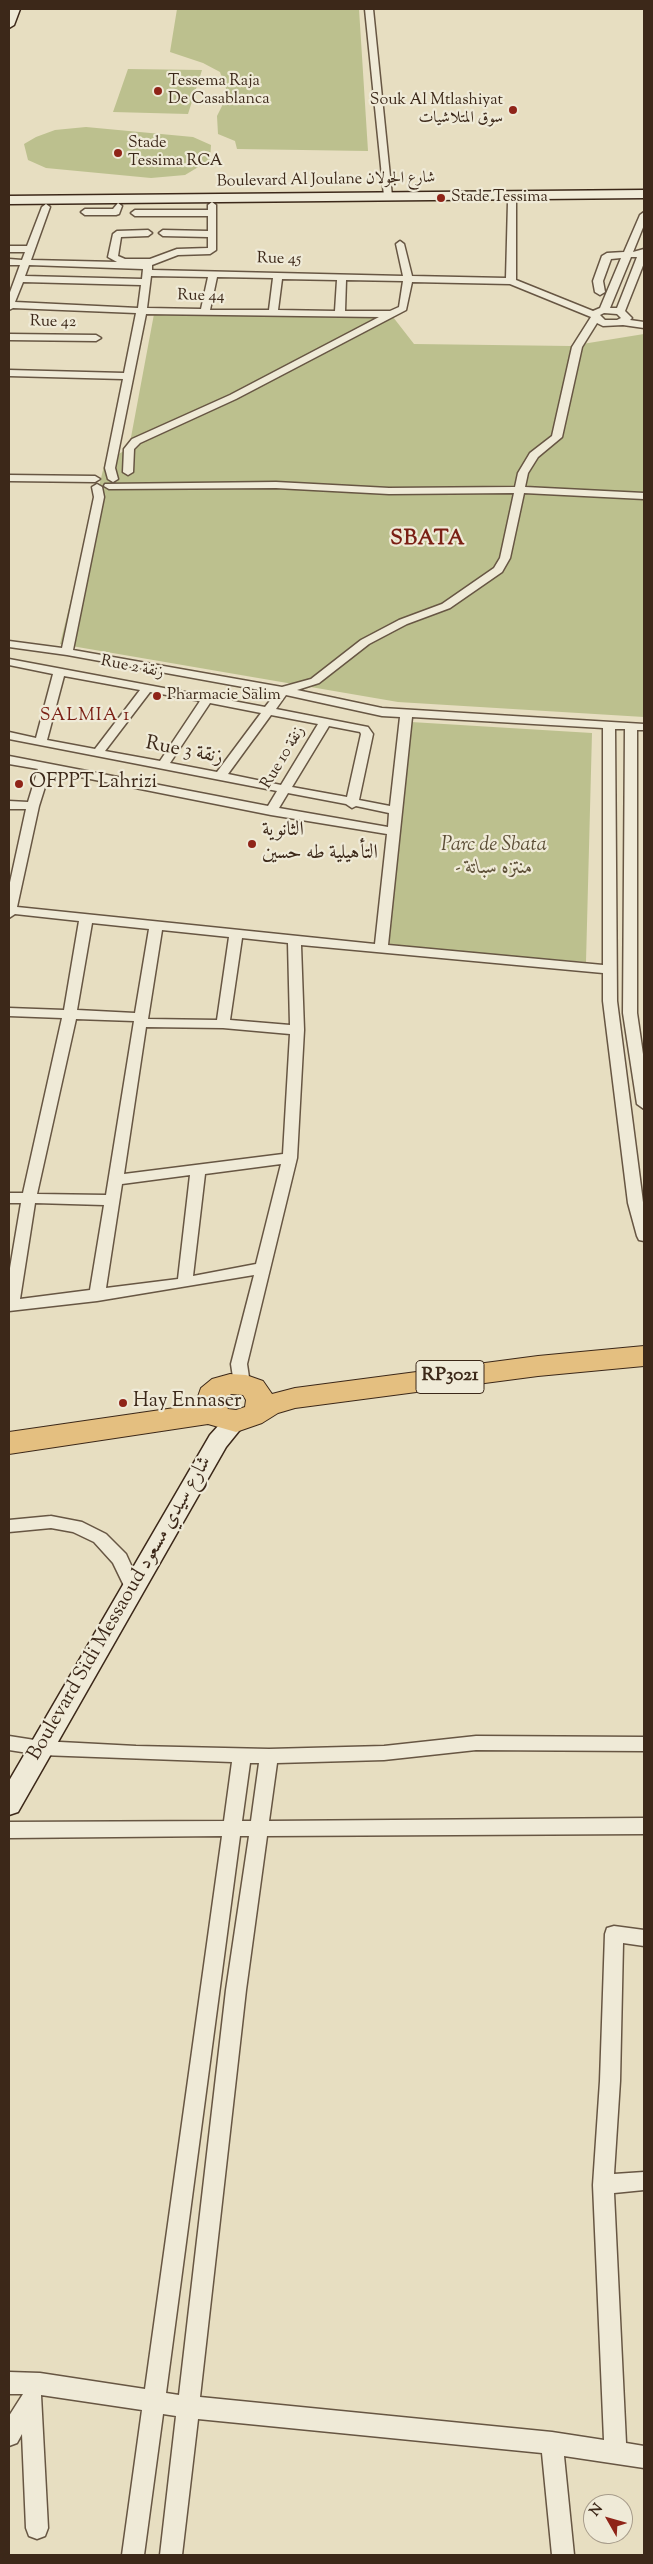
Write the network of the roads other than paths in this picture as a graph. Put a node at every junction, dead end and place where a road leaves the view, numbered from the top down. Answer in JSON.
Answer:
{"nodes":[{"id":1,"x":15,"y":9,"type":"edge"},
{"id":2,"x":369,"y":9,"type":"edge"},
{"id":3,"x":9,"y":24,"type":"edge"},
{"id":4,"x":644,"y":194,"type":"edge"},
{"id":5,"x":388,"y":196,"type":"junction"},
{"id":6,"x":9,"y":200,"type":"edge"},
{"id":7,"x":644,"y":200,"type":"edge"},
{"id":8,"x":512,"y":202,"type":"junction"},
{"id":9,"x":118,"y":206,"type":"junction"},
{"id":10,"x":9,"y":207,"type":"edge"},
{"id":11,"x":46,"y":207,"type":"junction"},
{"id":12,"x":162,"y":209,"type":"junction"},
{"id":13,"x":212,"y":209,"type":"junction"},
{"id":14,"x":85,"y":212,"type":"dead end"},
{"id":15,"x":135,"y":213,"type":"dead end"},
{"id":16,"x":644,"y":215,"type":"edge"},
{"id":17,"x":148,"y":233,"type":"dead end"},
{"id":18,"x":163,"y":233,"type":"dead end"},
{"id":19,"x":212,"y":234,"type":"junction"},
{"id":20,"x":400,"y":244,"type":"dead end"},
{"id":21,"x":9,"y":248,"type":"edge"},
{"id":22,"x":32,"y":249,"type":"junction"},
{"id":23,"x":628,"y":254,"type":"junction"},
{"id":24,"x":644,"y":254,"type":"edge"},
{"id":25,"x":9,"y":262,"type":"edge"},
{"id":26,"x":26,"y":262,"type":"junction"},
{"id":27,"x":213,"y":274,"type":"junction"},
{"id":28,"x":278,"y":275,"type":"junction"},
{"id":29,"x":342,"y":276,"type":"junction"},
{"id":30,"x":408,"y":277,"type":"junction"},
{"id":31,"x":148,"y":278,"type":"junction"},
{"id":32,"x":15,"y":281,"type":"edge"},
{"id":33,"x":511,"y":281,"type":"junction"},
{"id":34,"x":600,"y":292,"type":"dead end"},
{"id":35,"x":9,"y":306,"type":"edge"},
{"id":36,"x":142,"y":310,"type":"junction"},
{"id":37,"x":205,"y":312,"type":"junction"},
{"id":38,"x":273,"y":312,"type":"junction"},
{"id":39,"x":340,"y":313,"type":"junction"},
{"id":40,"x":599,"y":313,"type":"junction"},
{"id":41,"x":392,"y":314,"type":"junction"},
{"id":42,"x":623,"y":316,"type":"junction"},
{"id":43,"x":644,"y":318,"type":"edge"},
{"id":44,"x":609,"y":324,"type":"junction"},
{"id":45,"x":644,"y":324,"type":"edge"},
{"id":46,"x":584,"y":335,"type":"junction"},
{"id":47,"x":9,"y":337,"type":"edge"},
{"id":48,"x":96,"y":338,"type":"dead end"},
{"id":49,"x":9,"y":373,"type":"edge"},
{"id":50,"x":127,"y":376,"type":"junction"},
{"id":51,"x":128,"y":472,"type":"dead end"},
{"id":52,"x":9,"y":478,"type":"edge"},
{"id":53,"x":103,"y":484,"type":"junction"},
{"id":54,"x":520,"y":487,"type":"junction"},
{"id":55,"x":644,"y":487,"type":"edge"},
{"id":56,"x":644,"y":496,"type":"edge"},
{"id":57,"x":9,"y":644,"type":"edge"},
{"id":58,"x":30,"y":647,"type":"junction"},
{"id":59,"x":67,"y":652,"type":"junction"},
{"id":60,"x":12,"y":662,"type":"edge"},
{"id":61,"x":60,"y":671,"type":"junction"},
{"id":62,"x":148,"y":687,"type":"junction"},
{"id":63,"x":283,"y":691,"type":"junction"},
{"id":64,"x":207,"y":699,"type":"junction"},
{"id":65,"x":267,"y":711,"type":"junction"},
{"id":66,"x":406,"y":714,"type":"junction"},
{"id":67,"x":325,"y":722,"type":"junction"},
{"id":68,"x":609,"y":726,"type":"junction"},
{"id":69,"x":638,"y":727,"type":"edge"},
{"id":70,"x":9,"y":736,"type":"edge"},
{"id":71,"x":40,"y":742,"type":"junction"},
{"id":72,"x":97,"y":754,"type":"junction"},
{"id":73,"x":9,"y":760,"type":"edge"},
{"id":74,"x":45,"y":767,"type":"junction"},
{"id":75,"x":162,"y":767,"type":"junction"},
{"id":76,"x":219,"y":778,"type":"junction"},
{"id":77,"x":284,"y":791,"type":"junction"},
{"id":78,"x":352,"y":804,"type":"junction"},
{"id":79,"x":9,"y":805,"type":"edge"},
{"id":80,"x":33,"y":806,"type":"junction"},
{"id":81,"x":394,"y":810,"type":"junction"},
{"id":82,"x":271,"y":811,"type":"junction"},
{"id":83,"x":392,"y":831,"type":"junction"},
{"id":84,"x":11,"y":892,"type":"edge"},
{"id":85,"x":9,"y":912,"type":"edge"},
{"id":86,"x":86,"y":919,"type":"junction"},
{"id":87,"x":156,"y":925,"type":"junction"},
{"id":88,"x":236,"y":933,"type":"junction"},
{"id":89,"x":294,"y":940,"type":"junction"},
{"id":90,"x":381,"y":948,"type":"junction"},
{"id":91,"x":610,"y":970,"type":"junction"},
{"id":92,"x":9,"y":1012,"type":"edge"},
{"id":93,"x":70,"y":1014,"type":"junction"},
{"id":94,"x":142,"y":1020,"type":"junction"},
{"id":95,"x":224,"y":1024,"type":"junction"},
{"id":96,"x":297,"y":1030,"type":"junction"},
{"id":97,"x":644,"y":1104,"type":"edge"},
{"id":98,"x":290,"y":1158,"type":"junction"},
{"id":99,"x":198,"y":1170,"type":"junction"},
{"id":100,"x":117,"y":1180,"type":"junction"},
{"id":101,"x":9,"y":1198,"type":"edge"},
{"id":102,"x":29,"y":1198,"type":"junction"},
{"id":103,"x":114,"y":1200,"type":"junction"},
{"id":104,"x":644,"y":1236,"type":"edge"},
{"id":105,"x":262,"y":1268,"type":"junction"},
{"id":106,"x":186,"y":1284,"type":"junction"},
{"id":107,"x":97,"y":1296,"type":"junction"},
{"id":108,"x":10,"y":1306,"type":"edge"},
{"id":109,"x":644,"y":1343,"type":"edge"},
{"id":110,"x":644,"y":1356,"type":"edge"},
{"id":111,"x":231,"y":1402,"type":"junction"},
{"id":112,"x":9,"y":1426,"type":"edge"},
{"id":113,"x":9,"y":1443,"type":"edge"},
{"id":114,"x":9,"y":1526,"type":"edge"},
{"id":115,"x":133,"y":1587,"type":"junction"},
{"id":116,"x":9,"y":1743,"type":"edge"},
{"id":117,"x":644,"y":1744,"type":"edge"},
{"id":118,"x":41,"y":1748,"type":"junction"},
{"id":119,"x":242,"y":1755,"type":"junction"},
{"id":120,"x":269,"y":1756,"type":"junction"},
{"id":121,"x":9,"y":1804,"type":"edge"},
{"id":122,"x":644,"y":1826,"type":"edge"},
{"id":123,"x":261,"y":1827,"type":"junction"},
{"id":124,"x":233,"y":1828,"type":"junction"},
{"id":125,"x":9,"y":1830,"type":"edge"},
{"id":126,"x":644,"y":1938,"type":"edge"},
{"id":127,"x":644,"y":2181,"type":"edge"},
{"id":128,"x":603,"y":2185,"type":"junction"},
{"id":129,"x":9,"y":2383,"type":"edge"},
{"id":130,"x":36,"y":2392,"type":"junction"},
{"id":131,"x":153,"y":2402,"type":"junction"},
{"id":132,"x":189,"y":2407,"type":"junction"},
{"id":133,"x":9,"y":2436,"type":"edge"},
{"id":134,"x":552,"y":2443,"type":"junction"},
{"id":135,"x":616,"y":2453,"type":"junction"},
{"id":136,"x":644,"y":2457,"type":"edge"},
{"id":137,"x":37,"y":2528,"type":"dead end"},
{"id":138,"x":133,"y":2555,"type":"edge"},
{"id":139,"x":171,"y":2555,"type":"edge"},
{"id":140,"x":563,"y":2555,"type":"edge"}],
"edges":[{"from":1,"to":3,"type":"main road"},
{"from":2,"to":5,"type":"street"},
{"from":4,"to":5,"type":"main road","name":"Boulevard Al Joulane شارع الجولان"},
{"from":5,"to":6,"type":"main road","name":"Boulevard Al Joulane شارع الجولان"},
{"from":7,"to":8,"type":"main road","name":"Boulevard Al Joulane شارع الجولان"},
{"from":8,"to":13,"type":"main road","name":"Boulevard Al Joulane شارع الجولان"},
{"from":8,"to":33,"type":"street"},
{"from":9,"to":11,"type":"main road","name":"Boulevard Al Joulane شارع الجولان"},
{"from":9,"to":12,"type":"main road","name":"Boulevard Al Joulane شارع الجولان"},
{"from":9,"to":14,"type":"street"},
{"from":10,"to":11,"type":"main road","name":"Boulevard Al Joulane شارع الجولان"},
{"from":11,"to":22,"type":"street"},
{"from":12,"to":13,"type":"main road","name":"Boulevard Al Joulane شارع الجولان"},
{"from":12,"to":15,"type":"street"},
{"from":13,"to":19,"type":"street"},
{"from":16,"to":23,"type":"street"},
{"from":17,"to":19,"type":"street"},
{"from":18,"to":19,"type":"street"},
{"from":20,"to":30,"type":"street"},
{"from":21,"to":22,"type":"street"},
{"from":22,"to":26,"type":"street"},
{"from":23,"to":24,"type":"street"},
{"from":23,"to":34,"type":"street"},
{"from":23,"to":40,"type":"street"},
{"from":24,"to":42,"type":"street"},
{"from":25,"to":26,"type":"street"},
{"from":26,"to":31,"type":"street"},
{"from":26,"to":32,"type":"street"},
{"from":27,"to":28,"type":"street","name":"Rue 45"},
{"from":27,"to":31,"type":"street","name":"Rue 45"},
{"from":27,"to":37,"type":"street"},
{"from":28,"to":29,"type":"street","name":"Rue 45"},
{"from":28,"to":38,"type":"street"},
{"from":29,"to":30,"type":"street","name":"Rue 45"},
{"from":29,"to":39,"type":"street"},
{"from":30,"to":33,"type":"street","name":"Rue 45"},
{"from":30,"to":41,"type":"street"},
{"from":31,"to":32,"type":"street","name":"Rue 45"},
{"from":31,"to":36,"type":"street"},
{"from":32,"to":35,"type":"street"},
{"from":33,"to":40,"type":"street"},
{"from":35,"to":36,"type":"street","name":"Rue 44"},
{"from":36,"to":37,"type":"street","name":"Rue 44"},
{"from":36,"to":50,"type":"street"},
{"from":37,"to":38,"type":"street","name":"Rue 44"},
{"from":38,"to":39,"type":"street","name":"Rue 44"},
{"from":39,"to":41,"type":"street","name":"Rue 44"},
{"from":40,"to":42,"type":"street"},
{"from":40,"to":44,"type":"street"},
{"from":40,"to":46,"type":"street"},
{"from":41,"to":51,"type":"street"},
{"from":42,"to":43,"type":"street"},
{"from":42,"to":44,"type":"street"},
{"from":42,"to":45,"type":"street"},
{"from":44,"to":46,"type":"street"},
{"from":46,"to":54,"type":"street"},
{"from":47,"to":48,"type":"street","name":"Rue 42"},
{"from":49,"to":50,"type":"street"},
{"from":50,"to":53,"type":"street"},
{"from":52,"to":53,"type":"street"},
{"from":53,"to":54,"type":"street"},
{"from":53,"to":59,"type":"street"},
{"from":54,"to":55,"type":"street"},
{"from":54,"to":56,"type":"street"},
{"from":54,"to":63,"type":"street"},
{"from":57,"to":58,"type":"street"},
{"from":58,"to":59,"type":"street"},
{"from":58,"to":60,"type":"street"},
{"from":59,"to":63,"type":"street"},
{"from":60,"to":61,"type":"street","name":"Rue 2 زنقة"},
{"from":61,"to":62,"type":"street","name":"Rue 2 زنقة"},
{"from":61,"to":71,"type":"street"},
{"from":62,"to":64,"type":"street","name":"Rue 2 زنقة"},
{"from":62,"to":72,"type":"street"},
{"from":63,"to":65,"type":"street"},
{"from":63,"to":66,"type":"street"},
{"from":64,"to":65,"type":"street","name":"Rue 2 زنقة"},
{"from":64,"to":75,"type":"street"},
{"from":65,"to":67,"type":"street","name":"Rue 2 زنقة"},
{"from":65,"to":76,"type":"street"},
{"from":66,"to":68,"type":"street"},
{"from":66,"to":81,"type":"street"},
{"from":67,"to":77,"type":"street","name":"Rue 10 زنقة"},
{"from":67,"to":78,"type":"street","name":"Rue 2 زنقة"},
{"from":68,"to":69,"type":"street"},
{"from":68,"to":91,"type":"street"},
{"from":69,"to":97,"type":"street"},
{"from":70,"to":71,"type":"street","name":"Rue 3 زنقة"},
{"from":71,"to":72,"type":"street","name":"Rue 3 زنقة"},
{"from":72,"to":75,"type":"street","name":"Rue 3 زنقة"},
{"from":73,"to":74,"type":"street"},
{"from":74,"to":80,"type":"street"},
{"from":74,"to":82,"type":"street"},
{"from":75,"to":76,"type":"street","name":"Rue 3 زنقة"},
{"from":76,"to":77,"type":"street","name":"Rue 3 زنقة"},
{"from":77,"to":78,"type":"street","name":"Rue 3 زنقة"},
{"from":77,"to":82,"type":"street","name":"Rue 10 زنقة"},
{"from":78,"to":81,"type":"street","name":"Rue 3 زنقة"},
{"from":79,"to":80,"type":"street"},
{"from":80,"to":84,"type":"street"},
{"from":81,"to":83,"type":"street"},
{"from":82,"to":83,"type":"street"},
{"from":83,"to":90,"type":"street"},
{"from":84,"to":85,"type":"street"},
{"from":85,"to":86,"type":"street"},
{"from":86,"to":87,"type":"street"},
{"from":86,"to":93,"type":"street"},
{"from":87,"to":88,"type":"street"},
{"from":87,"to":94,"type":"street"},
{"from":88,"to":89,"type":"street"},
{"from":88,"to":95,"type":"street"},
{"from":89,"to":90,"type":"street"},
{"from":89,"to":96,"type":"street"},
{"from":90,"to":91,"type":"street"},
{"from":91,"to":104,"type":"street"},
{"from":92,"to":93,"type":"street"},
{"from":93,"to":94,"type":"street"},
{"from":93,"to":102,"type":"street"},
{"from":94,"to":95,"type":"street"},
{"from":94,"to":100,"type":"street"},
{"from":95,"to":96,"type":"street"},
{"from":96,"to":98,"type":"street"},
{"from":98,"to":99,"type":"street"},
{"from":98,"to":105,"type":"street"},
{"from":99,"to":100,"type":"street"},
{"from":99,"to":106,"type":"street"},
{"from":100,"to":103,"type":"street"},
{"from":101,"to":102,"type":"street"},
{"from":102,"to":103,"type":"street"},
{"from":102,"to":108,"type":"street"},
{"from":103,"to":107,"type":"street"},
{"from":105,"to":106,"type":"street"},
{"from":105,"to":111,"type":"street"},
{"from":106,"to":107,"type":"street"},
{"from":107,"to":108,"type":"street"},
{"from":109,"to":111,"type":"highway","number":"RP3021"},
{"from":110,"to":111,"type":"highway","number":"RP3021"},
{"from":111,"to":112,"type":"highway","number":"RP3021"},
{"from":111,"to":113,"type":"highway","number":"RP3021"},
{"from":111,"to":115,"type":"main road","name":"Boulevard Sidi Messaoud شارع سيدي مسعود"},
{"from":114,"to":115,"type":"street"},
{"from":115,"to":118,"type":"main road","name":"Boulevard Sidi Messaoud شارع سيدي مسعود"},
{"from":116,"to":118,"type":"street"},
{"from":117,"to":120,"type":"street"},
{"from":118,"to":119,"type":"street"},
{"from":118,"to":121,"type":"main road","name":"Boulevard Sidi Messaoud شارع سيدي مسعود"},
{"from":119,"to":120,"type":"street"},
{"from":119,"to":124,"type":"street"},
{"from":120,"to":123,"type":"street"},
{"from":122,"to":123,"type":"street"},
{"from":123,"to":124,"type":"street"},
{"from":123,"to":132,"type":"street"},
{"from":124,"to":125,"type":"street"},
{"from":124,"to":131,"type":"street"},
{"from":126,"to":128,"type":"street"},
{"from":127,"to":128,"type":"street"},
{"from":128,"to":135,"type":"street"},
{"from":129,"to":130,"type":"street"},
{"from":130,"to":131,"type":"street"},
{"from":130,"to":133,"type":"street"},
{"from":130,"to":137,"type":"street"},
{"from":131,"to":132,"type":"street"},
{"from":131,"to":138,"type":"street"},
{"from":132,"to":134,"type":"street"},
{"from":132,"to":139,"type":"street"},
{"from":134,"to":135,"type":"street"},
{"from":134,"to":140,"type":"street"},
{"from":135,"to":136,"type":"street"}]}
